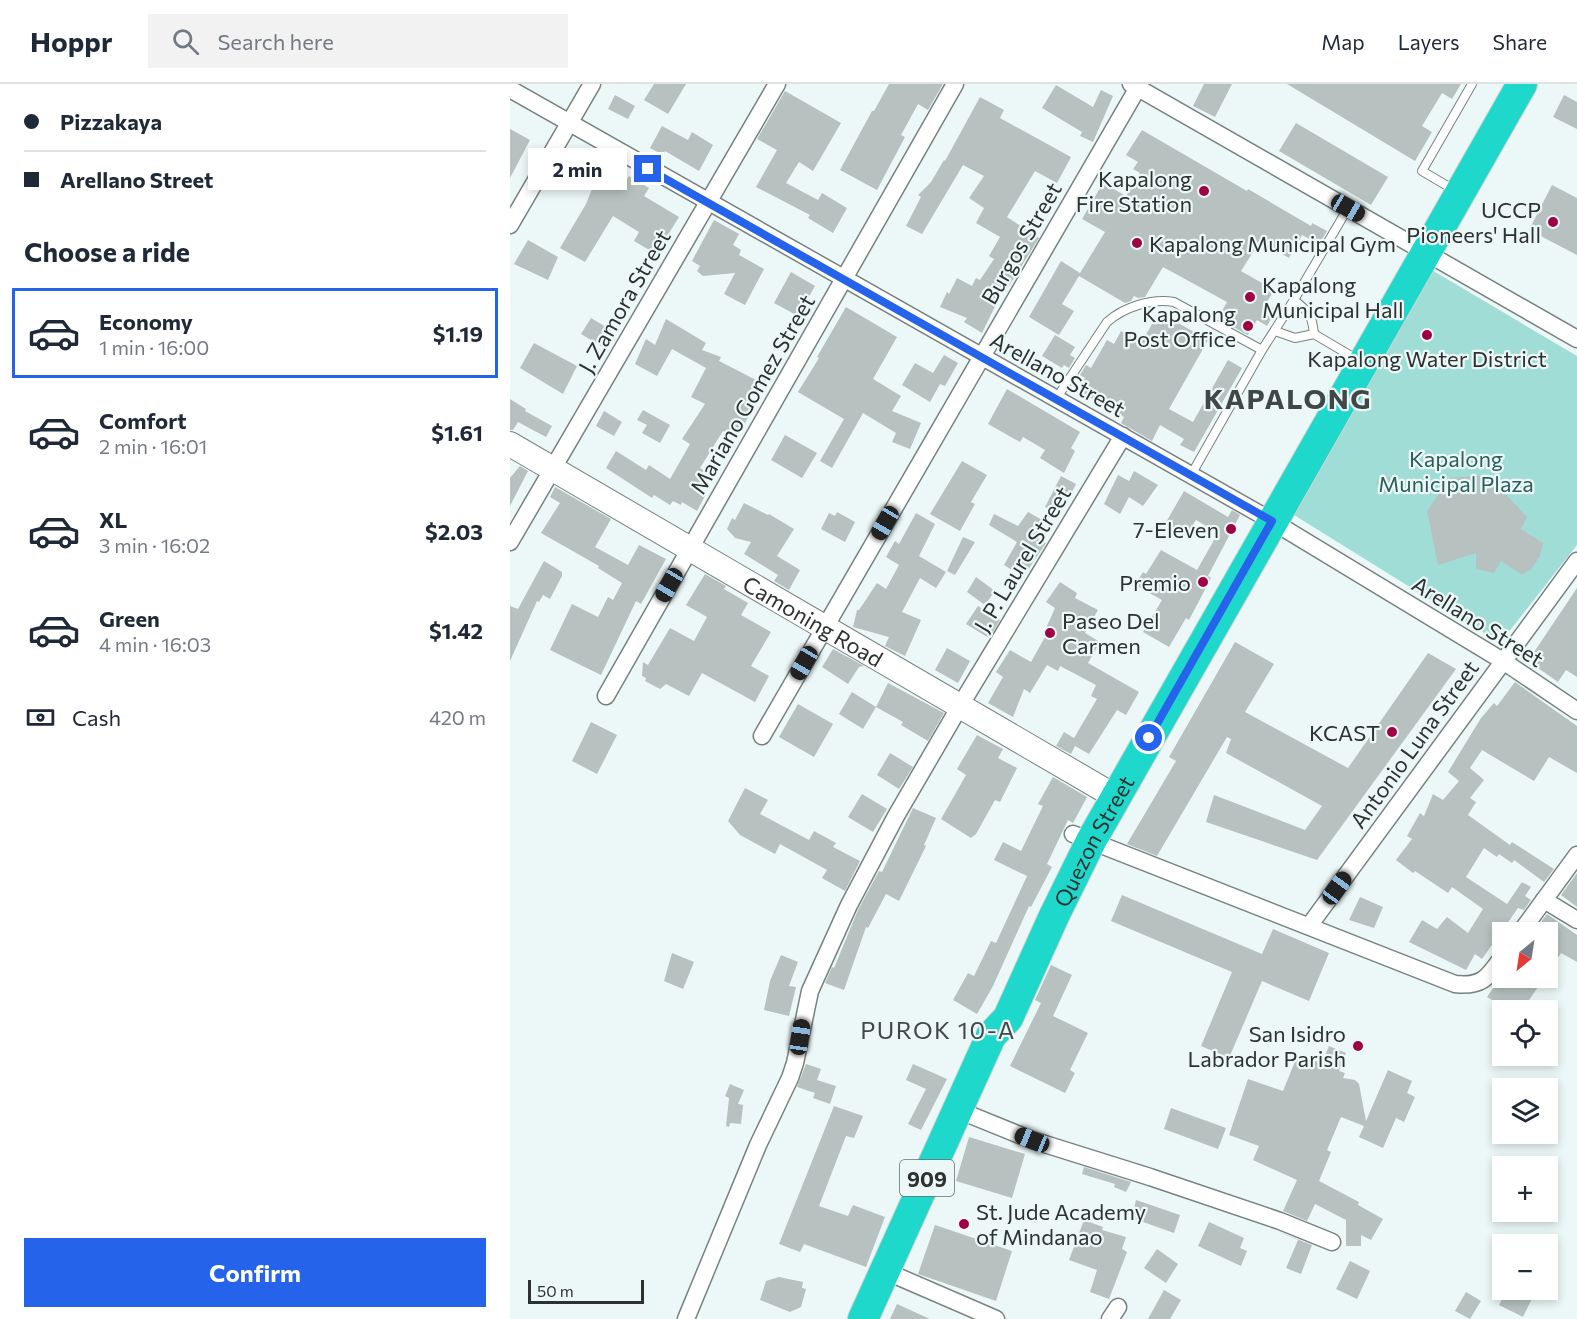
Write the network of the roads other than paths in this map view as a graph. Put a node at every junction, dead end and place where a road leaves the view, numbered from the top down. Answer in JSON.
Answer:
{"nodes":[{"id":1,"x":592,"y":84,"type":"edge"},
{"id":2,"x":777,"y":84,"type":"edge"},
{"id":3,"x":956,"y":84,"type":"edge"},
{"id":4,"x":1472,"y":84,"type":"edge"},
{"id":5,"x":1500,"y":84,"type":"edge"},
{"id":6,"x":1522,"y":84,"type":"edge"},
{"id":7,"x":1136,"y":85,"type":"edge"},
{"id":8,"x":510,"y":90,"type":"edge"},
{"id":9,"x":569,"y":124,"type":"junction"},
{"id":10,"x":1453,"y":189,"type":"junction"},
{"id":11,"x":708,"y":202,"type":"junction"},
{"id":12,"x":1348,"y":208,"type":"junction"},
{"id":13,"x":510,"y":225,"type":"edge"},
{"id":14,"x":1418,"y":249,"type":"junction"},
{"id":15,"x":843,"y":279,"type":"junction"},
{"id":16,"x":1294,"y":300,"type":"junction"},
{"id":17,"x":1275,"y":331,"type":"junction"},
{"id":18,"x":1314,"y":334,"type":"junction"},
{"id":19,"x":1577,"y":339,"type":"edge"},
{"id":20,"x":1262,"y":350,"type":"junction"},
{"id":21,"x":981,"y":357,"type":"junction"},
{"id":22,"x":1354,"y":358,"type":"junction"},
{"id":23,"x":1056,"y":399,"type":"junction"},
{"id":24,"x":1123,"y":436,"type":"junction"},
{"id":25,"x":510,"y":444,"type":"edge"},
{"id":26,"x":553,"y":468,"type":"junction"},
{"id":27,"x":1191,"y":475,"type":"junction"},
{"id":28,"x":1263,"y":516,"type":"junction"},
{"id":29,"x":510,"y":542,"type":"edge"},
{"id":30,"x":690,"y":548,"type":"junction"},
{"id":31,"x":1577,"y":561,"type":"edge"},
{"id":32,"x":825,"y":627,"type":"junction"},
{"id":33,"x":1503,"y":661,"type":"junction"},
{"id":34,"x":606,"y":696,"type":"dead end"},
{"id":35,"x":960,"y":706,"type":"junction"},
{"id":36,"x":1577,"y":711,"type":"edge"},
{"id":37,"x":762,"y":736,"type":"dead end"},
{"id":38,"x":1108,"y":792,"type":"junction"},
{"id":39,"x":1082,"y":837,"type":"junction"},
{"id":40,"x":1577,"y":855,"type":"edge"},
{"id":41,"x":1544,"y":900,"type":"junction"},
{"id":42,"x":1577,"y":920,"type":"edge"},
{"id":43,"x":1528,"y":922,"type":"edge"},
{"id":44,"x":1309,"y":926,"type":"junction"},
{"id":45,"x":1492,"y":972,"type":"edge"},
{"id":46,"x":958,"y":1110,"type":"junction"},
{"id":47,"x":1332,"y":1242,"type":"dead end"},
{"id":48,"x":885,"y":1271,"type":"junction"},
{"id":49,"x":686,"y":1319,"type":"edge"},
{"id":50,"x":863,"y":1319,"type":"edge"},
{"id":51,"x":996,"y":1319,"type":"edge"}],
"edges":[{"from":1,"to":9,"type":"street"},
{"from":2,"to":11,"type":"street","name":"J. Zamora Street"},
{"from":3,"to":15,"type":"street","name":"Mariano Gomez Street"},
{"from":4,"to":10,"type":"lane"},
{"from":5,"to":10,"type":"highway","name":"Quezon Street","number":"909"},
{"from":6,"to":10,"type":"highway","name":"Quezon Street","number":"909"},
{"from":7,"to":12,"type":"street"},
{"from":7,"to":21,"type":"street","name":"Burgos Street"},
{"from":8,"to":9,"type":"street","name":"Arellano Street"},
{"from":9,"to":11,"type":"street","name":"Arellano Street"},
{"from":9,"to":13,"type":"street"},
{"from":10,"to":14,"type":"highway","name":"Quezon Street","number":"909"},
{"from":11,"to":15,"type":"street","name":"Arellano Street"},
{"from":11,"to":26,"type":"street","name":"J. Zamora Street"},
{"from":12,"to":14,"type":"street"},
{"from":12,"to":16,"type":"lane"},
{"from":14,"to":19,"type":"street"},
{"from":14,"to":22,"type":"highway","name":"Quezon Street","number":"909"},
{"from":15,"to":21,"type":"street","name":"Arellano Street"},
{"from":15,"to":30,"type":"street","name":"Mariano Gomez Street"},
{"from":16,"to":17,"type":"lane"},
{"from":16,"to":18,"type":"lane"},
{"from":17,"to":18,"type":"lane"},
{"from":17,"to":20,"type":"lane"},
{"from":18,"to":22,"type":"lane"},
{"from":20,"to":23,"type":"lane"},
{"from":20,"to":27,"type":"lane"},
{"from":21,"to":23,"type":"street","name":"Arellano Street"},
{"from":21,"to":32,"type":"street","name":"Burgos Street"},
{"from":22,"to":28,"type":"highway","name":"Quezon Street","number":"909"},
{"from":23,"to":24,"type":"street","name":"Arellano Street"},
{"from":24,"to":27,"type":"street","name":"Arellano Street"},
{"from":24,"to":35,"type":"street","name":"J. P. Laurel Street"},
{"from":25,"to":26,"type":"street","name":"Camoning Road"},
{"from":26,"to":29,"type":"street","name":"J. Zamora Street"},
{"from":26,"to":30,"type":"street","name":"Camoning Road"},
{"from":27,"to":28,"type":"street","name":"Arellano Street"},
{"from":28,"to":33,"type":"street","name":"Arellano Street"},
{"from":28,"to":38,"type":"highway","name":"Quezon Street","number":"909"},
{"from":30,"to":32,"type":"street","name":"Camoning Road"},
{"from":30,"to":34,"type":"street","name":"Mariano Gomez Street"},
{"from":31,"to":33,"type":"street","name":"Antonio Luna Street"},
{"from":32,"to":35,"type":"street","name":"Camoning Road"},
{"from":32,"to":37,"type":"street","name":"Burgos Street"},
{"from":33,"to":36,"type":"street","name":"Arellano Street"},
{"from":33,"to":44,"type":"street","name":"Antonio Luna Street"},
{"from":35,"to":38,"type":"street","name":"Camoning Road"},
{"from":35,"to":49,"type":"street","name":"J. P. Laurel Street"},
{"from":38,"to":39,"type":"highway","name":"Quezon Street","number":"909"},
{"from":39,"to":44,"type":"street"},
{"from":39,"to":46,"type":"highway","name":"Quezon Street","number":"909"},
{"from":40,"to":41,"type":"street"},
{"from":41,"to":42,"type":"street"},
{"from":41,"to":43,"type":"street"},
{"from":44,"to":45,"type":"street"},
{"from":46,"to":47,"type":"street"},
{"from":46,"to":48,"type":"highway","name":"Quezon Street","number":"909"},
{"from":48,"to":50,"type":"highway","name":"Quezon Street","number":"909"},
{"from":48,"to":51,"type":"street"}]}
